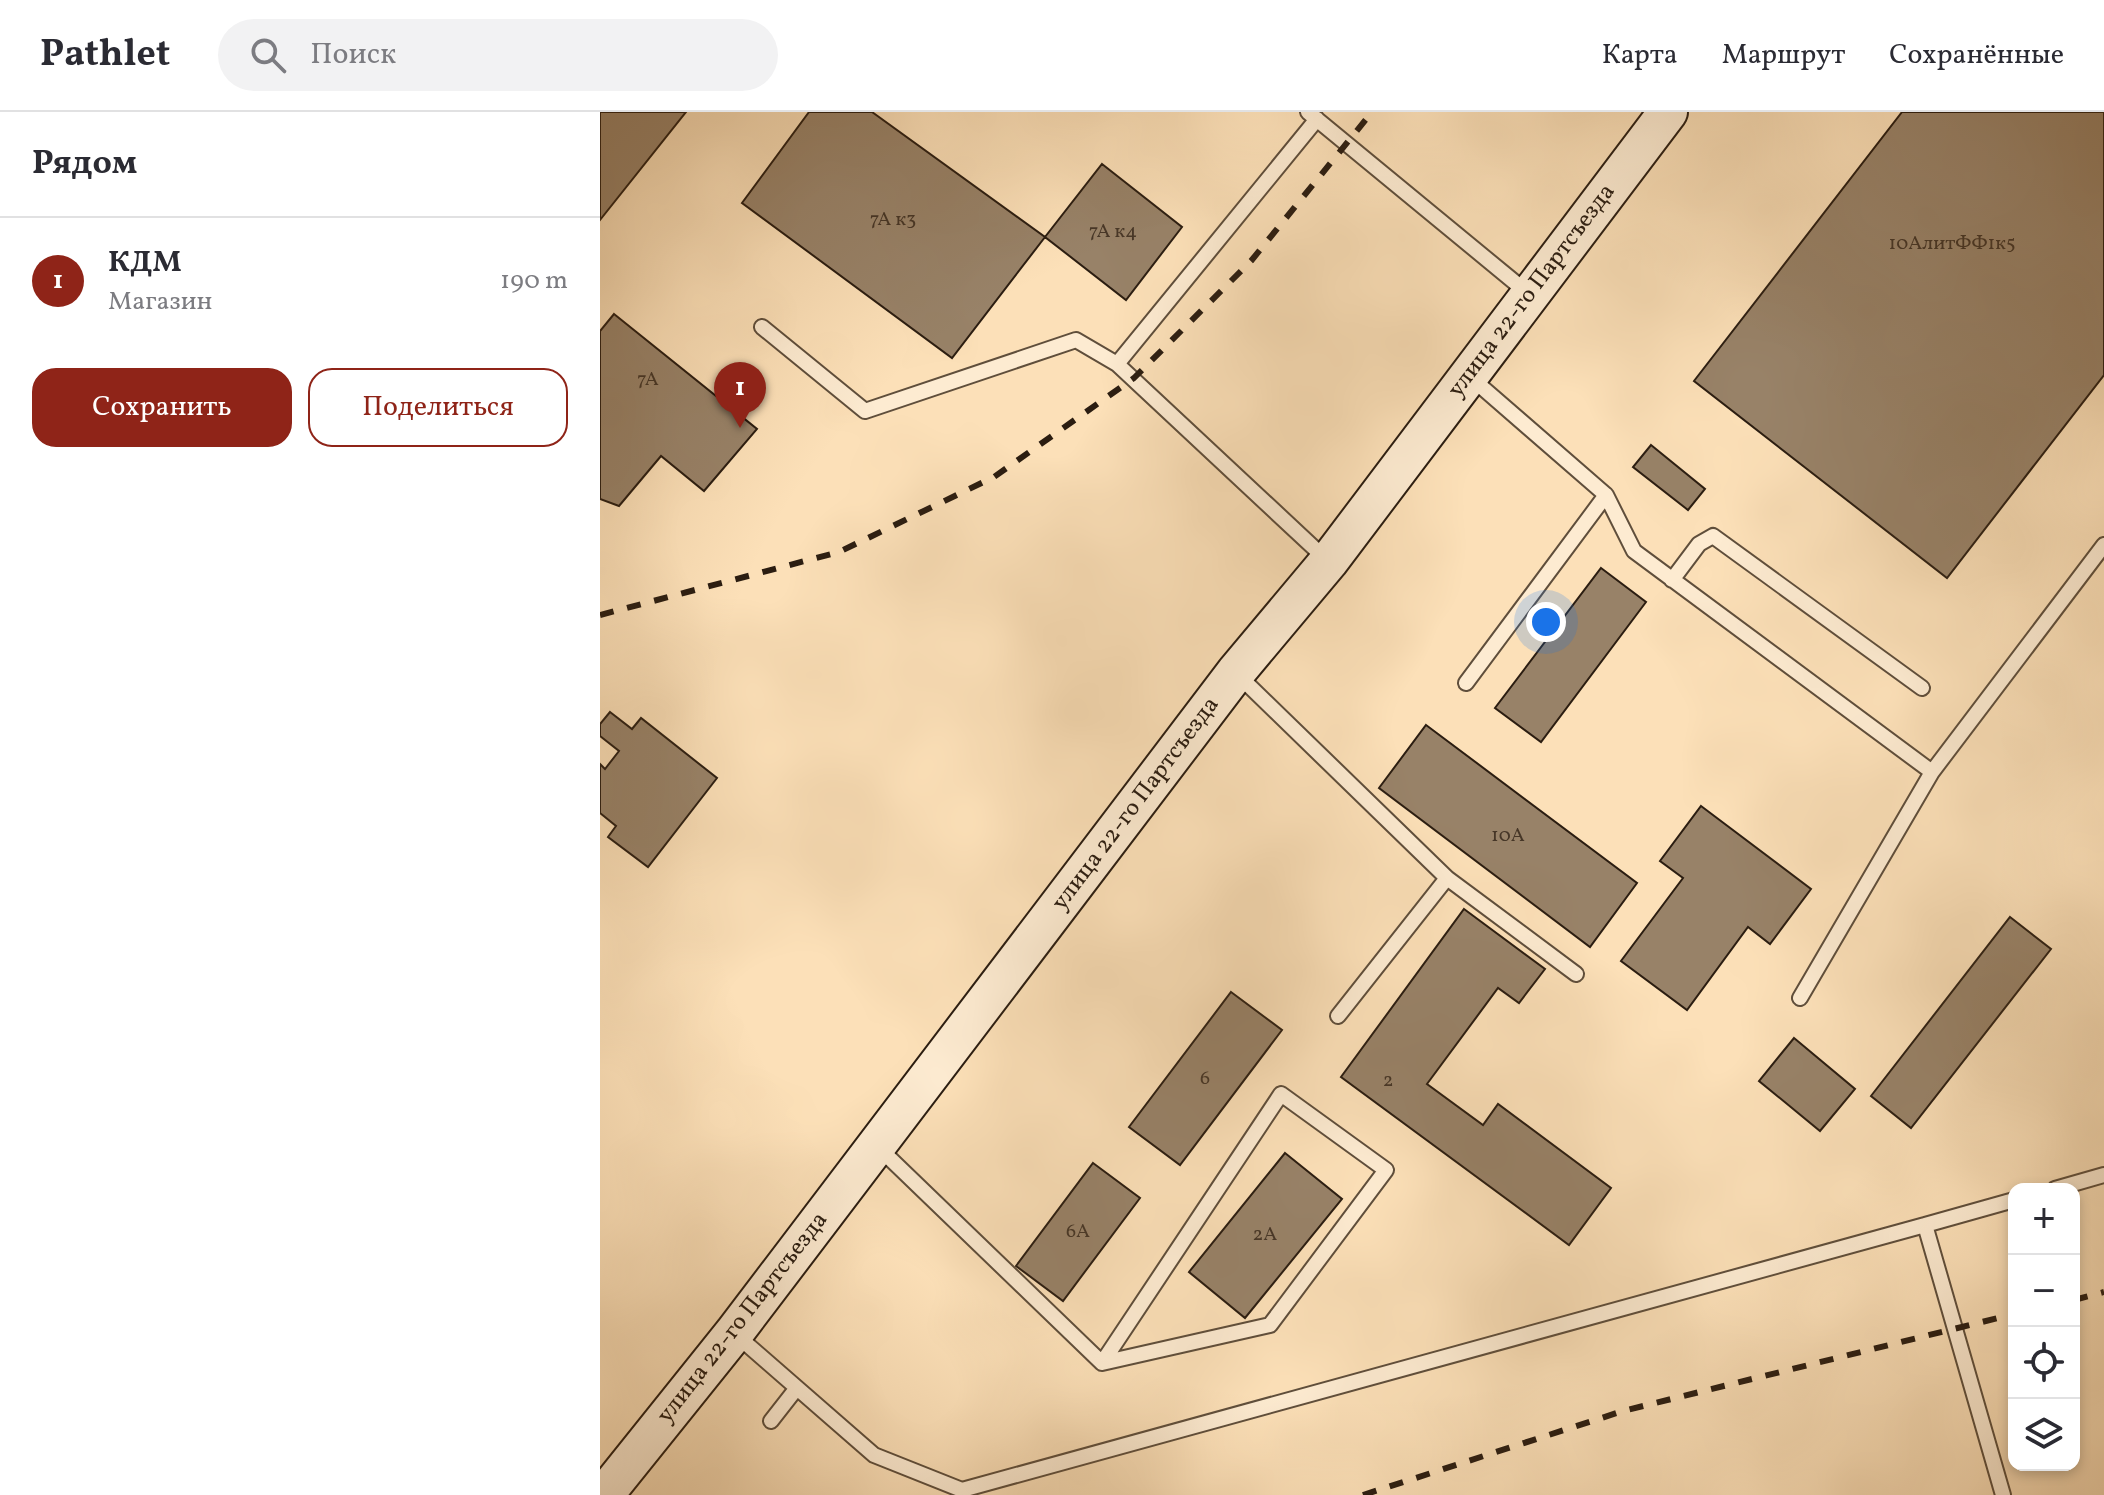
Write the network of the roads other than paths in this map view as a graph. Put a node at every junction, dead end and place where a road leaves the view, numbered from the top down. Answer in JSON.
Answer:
{"nodes":[{"id":1,"x":1668,"y":112,"type":"edge"},
{"id":2,"x":1313,"y":116,"type":"edge"},
{"id":3,"x":1530,"y":294,"type":"junction"},
{"id":4,"x":762,"y":327,"type":"dead end"},
{"id":5,"x":1117,"y":364,"type":"junction"},
{"id":6,"x":1469,"y":375,"type":"junction"},
{"id":7,"x":1606,"y":495,"type":"junction"},
{"id":8,"x":2104,"y":545,"type":"edge"},
{"id":9,"x":1329,"y":561,"type":"junction"},
{"id":10,"x":1672,"y":580,"type":"junction"},
{"id":11,"x":1236,"y":672,"type":"junction"},
{"id":12,"x":1466,"y":683,"type":"dead end"},
{"id":13,"x":1922,"y":688,"type":"dead end"},
{"id":14,"x":1932,"y":772,"type":"junction"},
{"id":15,"x":1447,"y":878,"type":"junction"},
{"id":16,"x":1576,"y":974,"type":"dead end"},
{"id":17,"x":1800,"y":998,"type":"dead end"},
{"id":18,"x":1338,"y":1016,"type":"dead end"},
{"id":19,"x":876,"y":1146,"type":"junction"},
{"id":20,"x":2104,"y":1175,"type":"edge"},
{"id":21,"x":2076,"y":1183,"type":"edge"},
{"id":22,"x":2008,"y":1202,"type":"edge"},
{"id":23,"x":1925,"y":1225,"type":"junction"},
{"id":24,"x":734,"y":1333,"type":"junction"},
{"id":25,"x":1102,"y":1363,"type":"junction"},
{"id":26,"x":796,"y":1389,"type":"junction"},
{"id":27,"x":771,"y":1421,"type":"dead end"},
{"id":28,"x":604,"y":1495,"type":"edge"},
{"id":29,"x":2003,"y":1495,"type":"edge"}],
"edges":[{"from":1,"to":3,"type":"street","name":"улица 22-го Партсъезда"},
{"from":2,"to":3,"type":"lane"},
{"from":2,"to":5,"type":"lane"},
{"from":3,"to":6,"type":"street","name":"улица 22-го Партсъезда"},
{"from":4,"to":5,"type":"lane"},
{"from":5,"to":9,"type":"lane"},
{"from":6,"to":7,"type":"lane"},
{"from":6,"to":9,"type":"street","name":"улица 22-го Партсъезда"},
{"from":7,"to":10,"type":"lane"},
{"from":7,"to":12,"type":"lane"},
{"from":8,"to":14,"type":"lane"},
{"from":9,"to":11,"type":"street","name":"улица 22-го Партсъезда"},
{"from":10,"to":13,"type":"lane"},
{"from":10,"to":14,"type":"lane"},
{"from":11,"to":15,"type":"lane"},
{"from":11,"to":19,"type":"street","name":"улица 22-го Партсъезда"},
{"from":14,"to":17,"type":"lane"},
{"from":15,"to":16,"type":"lane"},
{"from":15,"to":18,"type":"lane"},
{"from":19,"to":24,"type":"street","name":"улица 22-го Партсъезда"},
{"from":19,"to":25,"type":"lane"},
{"from":20,"to":21,"type":"lane"},
{"from":22,"to":23,"type":"lane"},
{"from":23,"to":26,"type":"lane"},
{"from":23,"to":29,"type":"lane"},
{"from":24,"to":26,"type":"lane"},
{"from":24,"to":28,"type":"street","name":"улица 22-го Партсъезда"},
{"from":25,"to":25,"type":"lane"},
{"from":26,"to":27,"type":"lane"}]}
